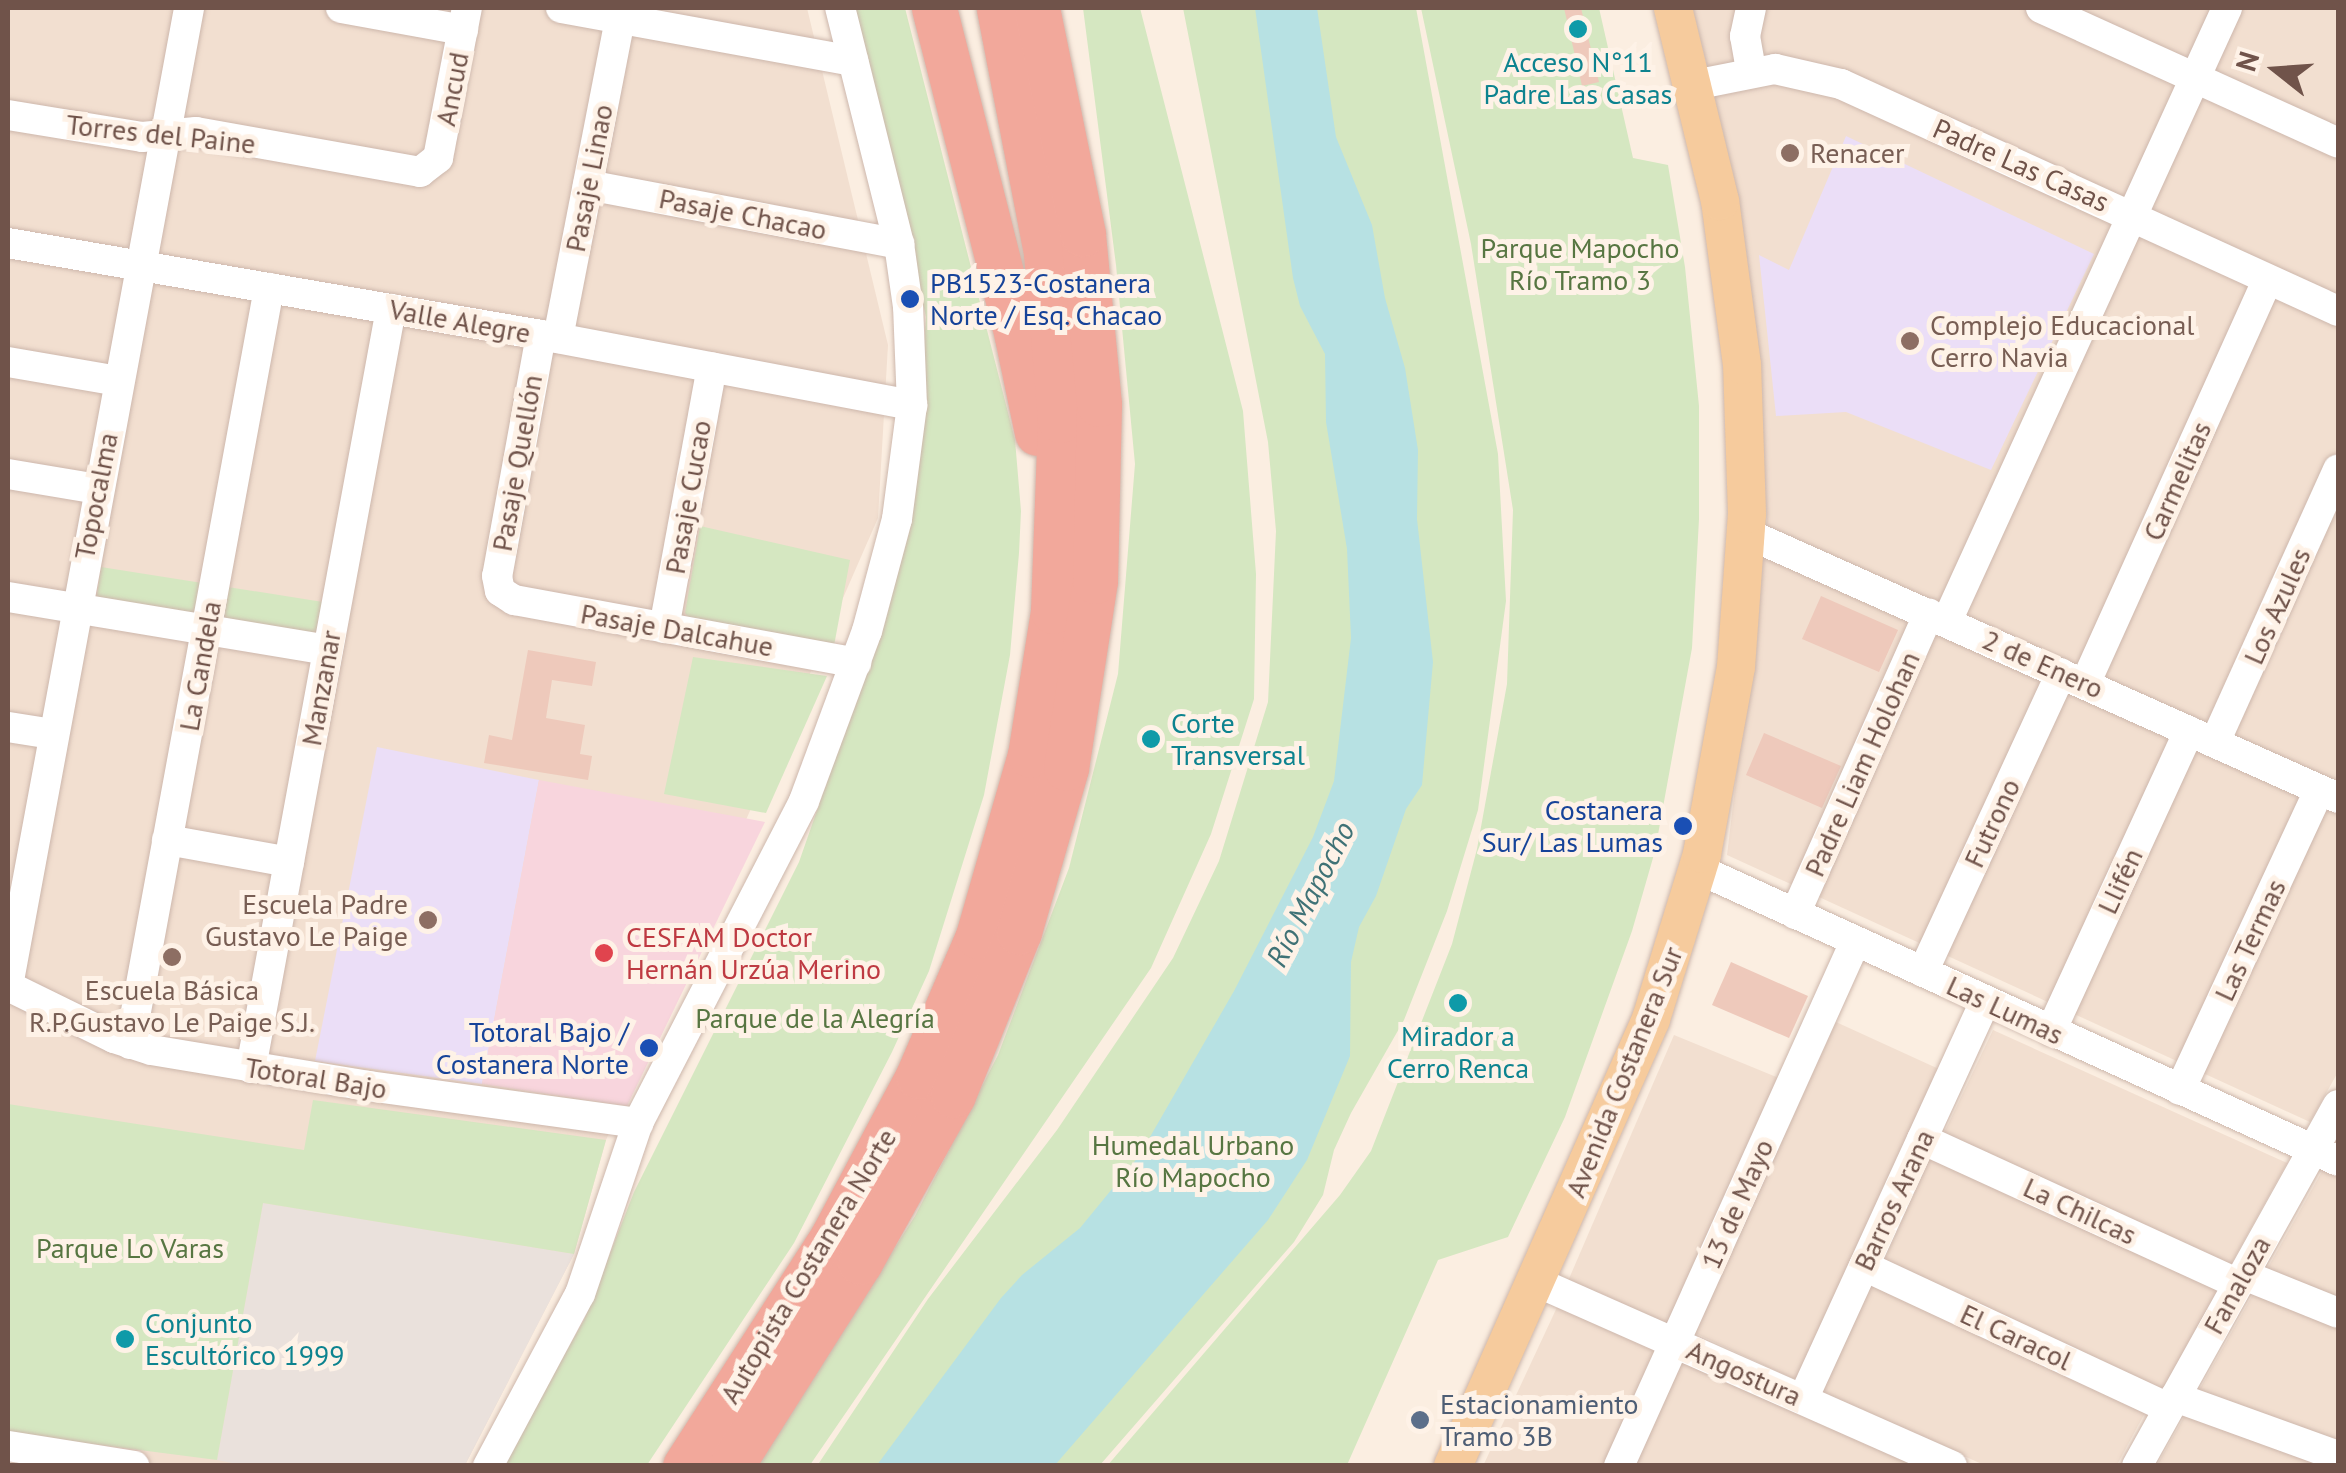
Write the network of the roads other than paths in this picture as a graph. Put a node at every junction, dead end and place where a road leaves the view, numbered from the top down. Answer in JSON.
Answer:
{"nodes":[{"id":1,"x":341,"y":8,"type":"edge"},
{"id":2,"x":561,"y":8,"type":"edge"},
{"id":3,"x":840,"y":8,"type":"edge"},
{"id":4,"x":934,"y":8,"type":"edge"},
{"id":5,"x":998,"y":8,"type":"edge"},
{"id":6,"x":1038,"y":8,"type":"edge"},
{"id":7,"x":1058,"y":8,"type":"edge"},
{"id":8,"x":1673,"y":8,"type":"edge"},
{"id":9,"x":1751,"y":8,"type":"edge"},
{"id":10,"x":2041,"y":8,"type":"edge"},
{"id":11,"x":2227,"y":8,"type":"edge"},
{"id":12,"x":180,"y":9,"type":"edge"},
{"id":13,"x":620,"y":18,"type":"junction"},
{"id":14,"x":465,"y":19,"type":"edge"},
{"id":15,"x":853,"y":60,"type":"junction"},
{"id":16,"x":1752,"y":70,"type":"junction"},
{"id":17,"x":2195,"y":78,"type":"junction"},
{"id":18,"x":1694,"y":84,"type":"junction"},
{"id":19,"x":8,"y":115,"type":"edge"},
{"id":20,"x":165,"y":135,"type":"junction"},
{"id":21,"x":1066,"y":138,"type":"junction"},
{"id":22,"x":2338,"y":144,"type":"edge"},
{"id":23,"x":431,"y":167,"type":"joint"},
{"id":24,"x":588,"y":185,"type":"junction"},
{"id":25,"x":2132,"y":215,"type":"junction"},
{"id":26,"x":8,"y":242,"type":"edge"},
{"id":27,"x":899,"y":244,"type":"junction"},
{"id":28,"x":140,"y":266,"type":"junction"},
{"id":29,"x":2268,"y":279,"type":"junction"},
{"id":30,"x":269,"y":288,"type":"junction"},
{"id":31,"x":391,"y":309,"type":"junction"},
{"id":32,"x":2338,"y":311,"type":"edge"},
{"id":33,"x":550,"y":336,"type":"junction"},
{"id":34,"x":8,"y":362,"type":"edge"},
{"id":35,"x":712,"y":367,"type":"junction"},
{"id":36,"x":118,"y":381,"type":"junction"},
{"id":37,"x":912,"y":405,"type":"junction"},
{"id":38,"x":2338,"y":470,"type":"edge"},
{"id":39,"x":8,"y":474,"type":"edge"},
{"id":40,"x":98,"y":489,"type":"junction"},
{"id":41,"x":1746,"y":534,"type":"junction"},
{"id":42,"x":500,"y":591,"type":"joint"},
{"id":43,"x":8,"y":597,"type":"edge"},
{"id":44,"x":74,"y":608,"type":"junction"},
{"id":45,"x":1053,"y":611,"type":"junction"},
{"id":46,"x":1938,"y":617,"type":"junction"},
{"id":47,"x":664,"y":628,"type":"junction"},
{"id":48,"x":206,"y":630,"type":"junction"},
{"id":49,"x":328,"y":650,"type":"junction"},
{"id":50,"x":856,"y":663,"type":"junction"},
{"id":51,"x":2073,"y":678,"type":"junction"},
{"id":52,"x":8,"y":726,"type":"edge"},
{"id":53,"x":52,"y":734,"type":"junction"},
{"id":54,"x":2202,"y":737,"type":"junction"},
{"id":55,"x":2329,"y":794,"type":"edge"},
{"id":56,"x":167,"y":840,"type":"junction"},
{"id":57,"x":19,"y":857,"type":"edge"},
{"id":58,"x":289,"y":862,"type":"junction"},
{"id":59,"x":1698,"y":870,"type":"junction"},
{"id":60,"x":1796,"y":914,"type":"junction"},
{"id":61,"x":1855,"y":942,"type":"junction"},
{"id":62,"x":1922,"y":972,"type":"junction"},
{"id":63,"x":8,"y":986,"type":"edge"},
{"id":64,"x":1985,"y":1001,"type":"junction"},
{"id":65,"x":2051,"y":1031,"type":"junction"},
{"id":66,"x":130,"y":1044,"type":"junction"},
{"id":67,"x":251,"y":1068,"type":"junction"},
{"id":68,"x":2180,"y":1090,"type":"junction"},
{"id":69,"x":2338,"y":1105,"type":"edge"},
{"id":70,"x":638,"y":1123,"type":"junction"},
{"id":71,"x":1922,"y":1138,"type":"junction"},
{"id":72,"x":2326,"y":1156,"type":"edge"},
{"id":73,"x":1864,"y":1266,"type":"junction"},
{"id":74,"x":2241,"y":1279,"type":"junction"},
{"id":75,"x":1536,"y":1282,"type":"junction"},
{"id":76,"x":2338,"y":1314,"type":"edge"},
{"id":77,"x":1674,"y":1342,"type":"junction"},
{"id":78,"x":1803,"y":1399,"type":"junction"},
{"id":79,"x":2172,"y":1402,"type":"junction"},
{"id":80,"x":8,"y":1446,"type":"edge"},
{"id":81,"x":2338,"y":1456,"type":"edge"},
{"id":82,"x":134,"y":1466,"type":"edge"},
{"id":83,"x":488,"y":1466,"type":"edge"},
{"id":84,"x":684,"y":1466,"type":"edge"},
{"id":85,"x":731,"y":1466,"type":"edge"},
{"id":86,"x":1454,"y":1466,"type":"edge"},
{"id":87,"x":1618,"y":1466,"type":"edge"},
{"id":88,"x":1952,"y":1466,"type":"edge"},
{"id":89,"x":2136,"y":1466,"type":"edge"}],
"edges":[{"from":1,"to":14,"type":"street"},
{"from":2,"to":13,"type":"street"},
{"from":3,"to":15,"type":"street"},
{"from":4,"to":45,"type":"highway"},
{"from":5,"to":45,"type":"highway","name":"Autopista Costanera Norte"},
{"from":6,"to":21,"type":"highway","name":"Autopista Costanera Norte"},
{"from":7,"to":21,"type":"highway"},
{"from":8,"to":18,"type":"main road","name":"Avenida Costanera Sur"},
{"from":9,"to":16,"type":"street"},
{"from":10,"to":17,"type":"street"},
{"from":11,"to":17,"type":"street","name":"Padre Liam Holohan"},
{"from":12,"to":20,"type":"street","name":"Topocalma"},
{"from":13,"to":15,"type":"street"},
{"from":13,"to":24,"type":"street","name":"Pasaje Linao"},
{"from":14,"to":23,"type":"street","name":"Ancud"},
{"from":15,"to":27,"type":"street"},
{"from":16,"to":18,"type":"street","name":"Padre Las Casas"},
{"from":16,"to":25,"type":"street","name":"Padre Las Casas"},
{"from":17,"to":22,"type":"street"},
{"from":17,"to":25,"type":"street","name":"Padre Liam Holohan"},
{"from":18,"to":41,"type":"main road","name":"Avenida Costanera Sur"},
{"from":19,"to":20,"type":"street","name":"Torres del Paine"},
{"from":20,"to":23,"type":"street","name":"Torres del Paine"},
{"from":20,"to":28,"type":"street","name":"Topocalma"},
{"from":21,"to":85,"type":"highway","name":"Autopista Costanera Norte"},
{"from":24,"to":27,"type":"street","name":"Pasaje Chacao"},
{"from":24,"to":33,"type":"street","name":"Pasaje Linao"},
{"from":25,"to":29,"type":"street","name":"Padre Las Casas"},
{"from":25,"to":46,"type":"street","name":"Padre Liam Holohan"},
{"from":26,"to":28,"type":"street","name":"Valle Alegre"},
{"from":27,"to":37,"type":"street"},
{"from":28,"to":30,"type":"street","name":"Valle Alegre"},
{"from":28,"to":36,"type":"street","name":"Topocalma"},
{"from":29,"to":32,"type":"street","name":"Padre Las Casas"},
{"from":29,"to":51,"type":"street","name":"Carmelitas"},
{"from":30,"to":31,"type":"street","name":"Valle Alegre"},
{"from":30,"to":48,"type":"street","name":"La Candela"},
{"from":31,"to":33,"type":"street","name":"Valle Alegre"},
{"from":31,"to":49,"type":"street","name":"Manzanar"},
{"from":33,"to":35,"type":"street","name":"Valle Alegre"},
{"from":33,"to":42,"type":"street","name":"Pasaje Quellón"},
{"from":34,"to":36,"type":"street"},
{"from":35,"to":37,"type":"street","name":"Valle Alegre"},
{"from":35,"to":47,"type":"street","name":"Pasaje Cucao"},
{"from":36,"to":40,"type":"street","name":"Topocalma"},
{"from":37,"to":50,"type":"street"},
{"from":38,"to":54,"type":"street","name":"Los Azules"},
{"from":39,"to":40,"type":"street"},
{"from":40,"to":44,"type":"street","name":"Topocalma"},
{"from":41,"to":46,"type":"street","name":"2 de Enero"},
{"from":41,"to":59,"type":"main road","name":"Avenida Costanera Sur"},
{"from":42,"to":47,"type":"street","name":"Pasaje Dalcahue"},
{"from":43,"to":44,"type":"street"},
{"from":44,"to":48,"type":"street"},
{"from":44,"to":53,"type":"street","name":"Topocalma"},
{"from":45,"to":84,"type":"highway","name":"Autopista Costanera Norte"},
{"from":46,"to":51,"type":"street","name":"2 de Enero"},
{"from":46,"to":60,"type":"street","name":"Padre Liam Holohan"},
{"from":47,"to":50,"type":"street","name":"Pasaje Dalcahue"},
{"from":48,"to":49,"type":"street"},
{"from":48,"to":56,"type":"street","name":"La Candela"},
{"from":49,"to":58,"type":"street","name":"Manzanar"},
{"from":50,"to":70,"type":"street"},
{"from":51,"to":54,"type":"street","name":"2 de Enero"},
{"from":51,"to":62,"type":"street","name":"Futrono"},
{"from":52,"to":53,"type":"street"},
{"from":53,"to":57,"type":"street","name":"Topocalma"},
{"from":54,"to":55,"type":"street","name":"2 de Enero"},
{"from":54,"to":65,"type":"street","name":"Llifén"},
{"from":55,"to":68,"type":"street","name":"Las Termas"},
{"from":56,"to":58,"type":"street"},
{"from":56,"to":66,"type":"street","name":"La Candela"},
{"from":57,"to":63,"type":"street","name":"Topocalma"},
{"from":58,"to":67,"type":"street","name":"Manzanar"},
{"from":59,"to":60,"type":"street","name":"Las Lumas"},
{"from":59,"to":75,"type":"main road","name":"Avenida Costanera Sur"},
{"from":60,"to":61,"type":"street","name":"Las Lumas"},
{"from":61,"to":62,"type":"street","name":"Las Lumas"},
{"from":61,"to":77,"type":"street","name":"13 de Mayo"},
{"from":62,"to":64,"type":"street","name":"Las Lumas"},
{"from":63,"to":66,"type":"street","name":"Totoral Bajo"},
{"from":64,"to":65,"type":"street","name":"Las Lumas"},
{"from":64,"to":71,"type":"street","name":"Barros Arana"},
{"from":65,"to":68,"type":"street","name":"Las Lumas"},
{"from":66,"to":67,"type":"street","name":"Totoral Bajo"},
{"from":67,"to":70,"type":"street","name":"Totoral Bajo"},
{"from":68,"to":72,"type":"street","name":"Las Lumas"},
{"from":69,"to":72,"type":"street","name":"Fanaloza"},
{"from":70,"to":83,"type":"street"},
{"from":71,"to":73,"type":"street","name":"Barros Arana"},
{"from":71,"to":74,"type":"street","name":"La Chilcas"},
{"from":72,"to":74,"type":"street","name":"Fanaloza"},
{"from":73,"to":78,"type":"street","name":"Barros Arana"},
{"from":73,"to":79,"type":"street","name":"El Caracol"},
{"from":74,"to":76,"type":"street","name":"La Chilcas"},
{"from":74,"to":79,"type":"street","name":"Fanaloza"},
{"from":75,"to":77,"type":"street","name":"Angostura"},
{"from":75,"to":86,"type":"main road","name":"Avenida Costanera Sur"},
{"from":77,"to":78,"type":"street","name":"Angostura"},
{"from":77,"to":87,"type":"street","name":"13 de Mayo"},
{"from":78,"to":88,"type":"street","name":"Angostura"},
{"from":79,"to":81,"type":"street","name":"El Caracol"},
{"from":79,"to":89,"type":"street","name":"Fanaloza"},
{"from":80,"to":82,"type":"street"}]}
